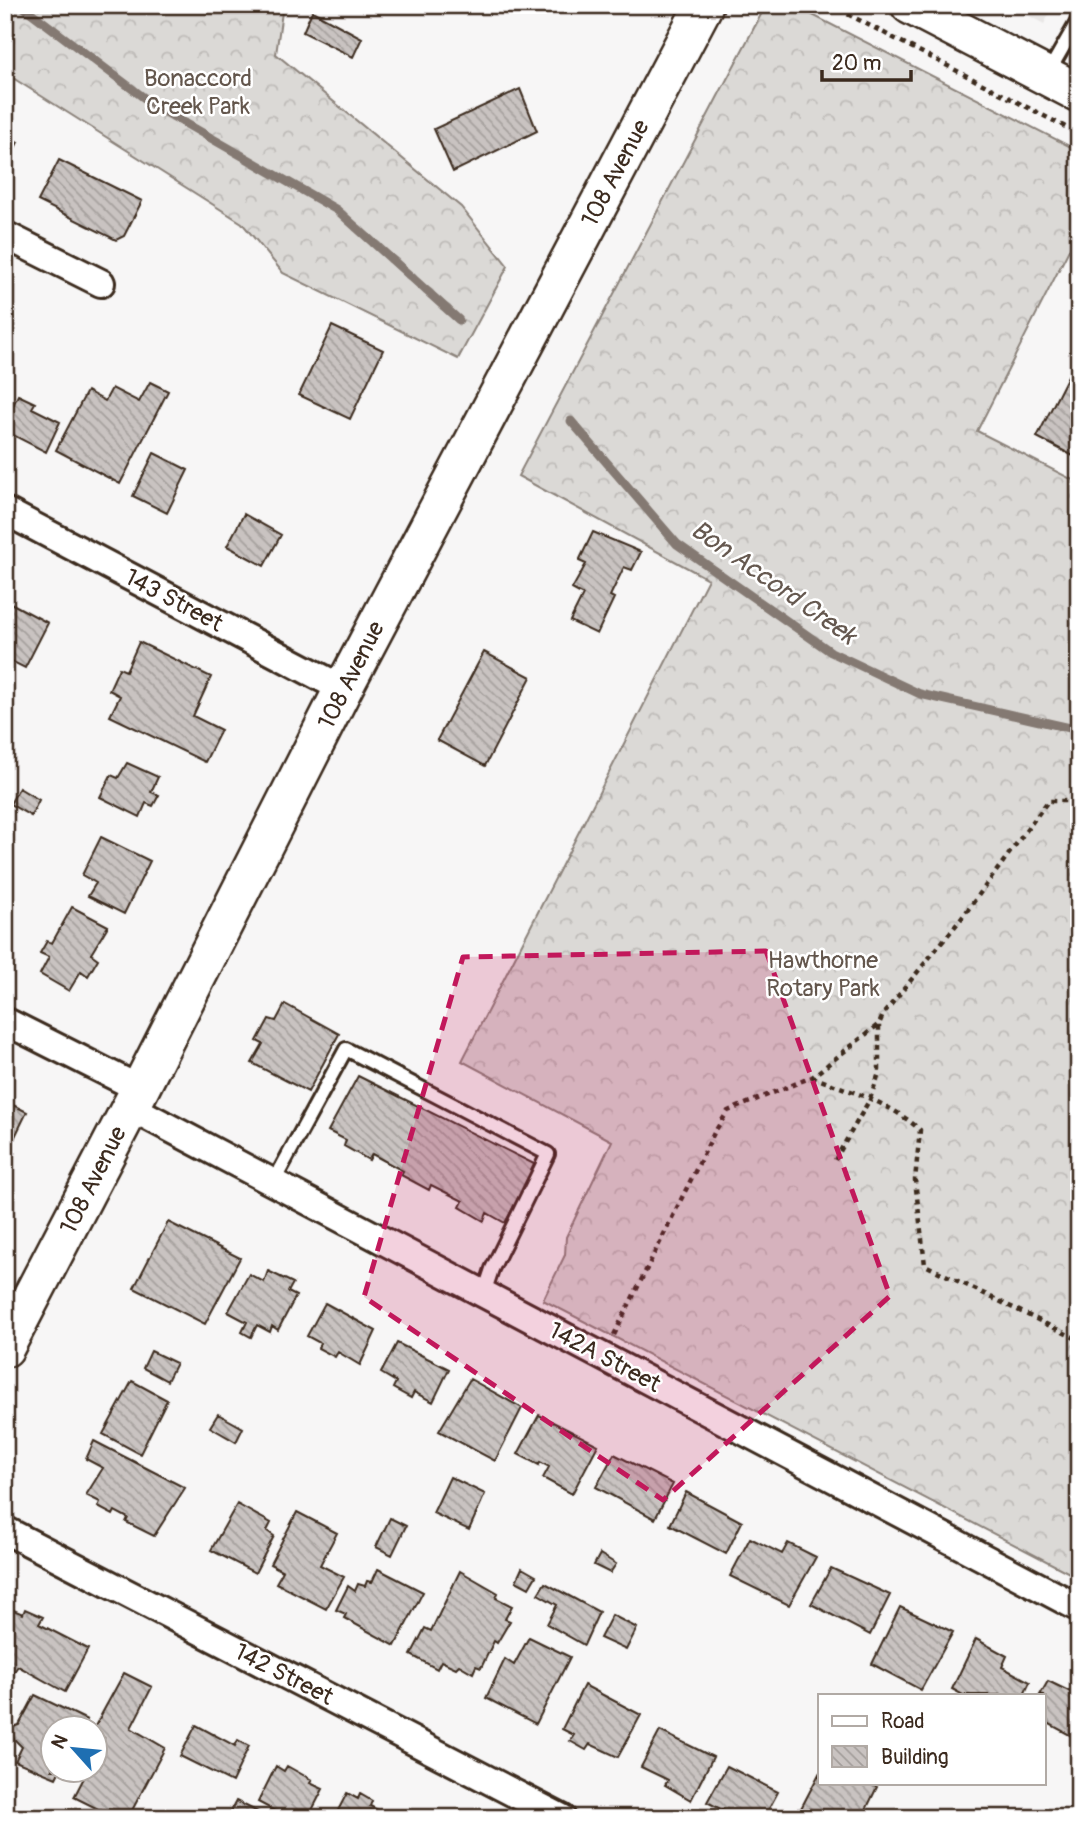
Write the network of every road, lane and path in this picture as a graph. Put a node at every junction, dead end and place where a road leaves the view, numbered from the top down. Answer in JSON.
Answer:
{"nodes":[{"id":1,"x":704,"y":5,"type":"edge"},
{"id":2,"x":830,"y":5,"type":"edge"},
{"id":3,"x":909,"y":5,"type":"edge"},
{"id":4,"x":1079,"y":19,"type":"edge"},
{"id":5,"x":1046,"y":76,"type":"junction"},
{"id":6,"x":1079,"y":93,"type":"edge"},
{"id":7,"x":1079,"y":134,"type":"edge"},
{"id":8,"x":5,"y":235,"type":"edge"},
{"id":9,"x":100,"y":283,"type":"dead end"},
{"id":10,"x":5,"y":510,"type":"edge"},
{"id":11,"x":343,"y":689,"type":"junction"},
{"id":12,"x":1079,"y":801,"type":"edge"},
{"id":13,"x":5,"y":1021,"type":"edge"},
{"id":14,"x":879,"y":1024,"type":"junction"},
{"id":15,"x":812,"y":1077,"type":"junction"},
{"id":16,"x":135,"y":1098,"type":"junction"},
{"id":17,"x":870,"y":1099,"type":"junction"},
{"id":18,"x":835,"y":1160,"type":"dead end"},
{"id":19,"x":273,"y":1183,"type":"junction"},
{"id":20,"x":484,"y":1293,"type":"junction"},
{"id":21,"x":1079,"y":1340,"type":"edge"},
{"id":22,"x":5,"y":1348,"type":"edge"},
{"id":23,"x":603,"y":1357,"type":"junction"},
{"id":24,"x":5,"y":1530,"type":"edge"},
{"id":25,"x":1079,"y":1608,"type":"edge"},
{"id":26,"x":562,"y":1818,"type":"edge"}],
"edges":[{"from":1,"to":11,"type":"main road","name":"108 Avenue"},
{"from":2,"to":7,"type":"path"},
{"from":3,"to":5,"type":"main road"},
{"from":4,"to":5,"type":"lane"},
{"from":5,"to":6,"type":"main road"},
{"from":8,"to":9,"type":"street"},
{"from":10,"to":11,"type":"street","name":"143 Street"},
{"from":11,"to":16,"type":"main road","name":"108 Avenue"},
{"from":12,"to":14,"type":"path"},
{"from":13,"to":16,"type":"street","name":"142A Street"},
{"from":14,"to":15,"type":"path"},
{"from":14,"to":17,"type":"path"},
{"from":15,"to":17,"type":"path"},
{"from":15,"to":23,"type":"path"},
{"from":16,"to":19,"type":"street","name":"142A Street"},
{"from":16,"to":22,"type":"main road","name":"108 Avenue"},
{"from":17,"to":18,"type":"path"},
{"from":17,"to":21,"type":"path"},
{"from":19,"to":20,"type":"street","name":"142A Street"},
{"from":19,"to":20,"type":"lane"},
{"from":20,"to":23,"type":"street","name":"142A Street"},
{"from":23,"to":25,"type":"street","name":"142A Street"},
{"from":24,"to":26,"type":"street","name":"142 Street"}]}
